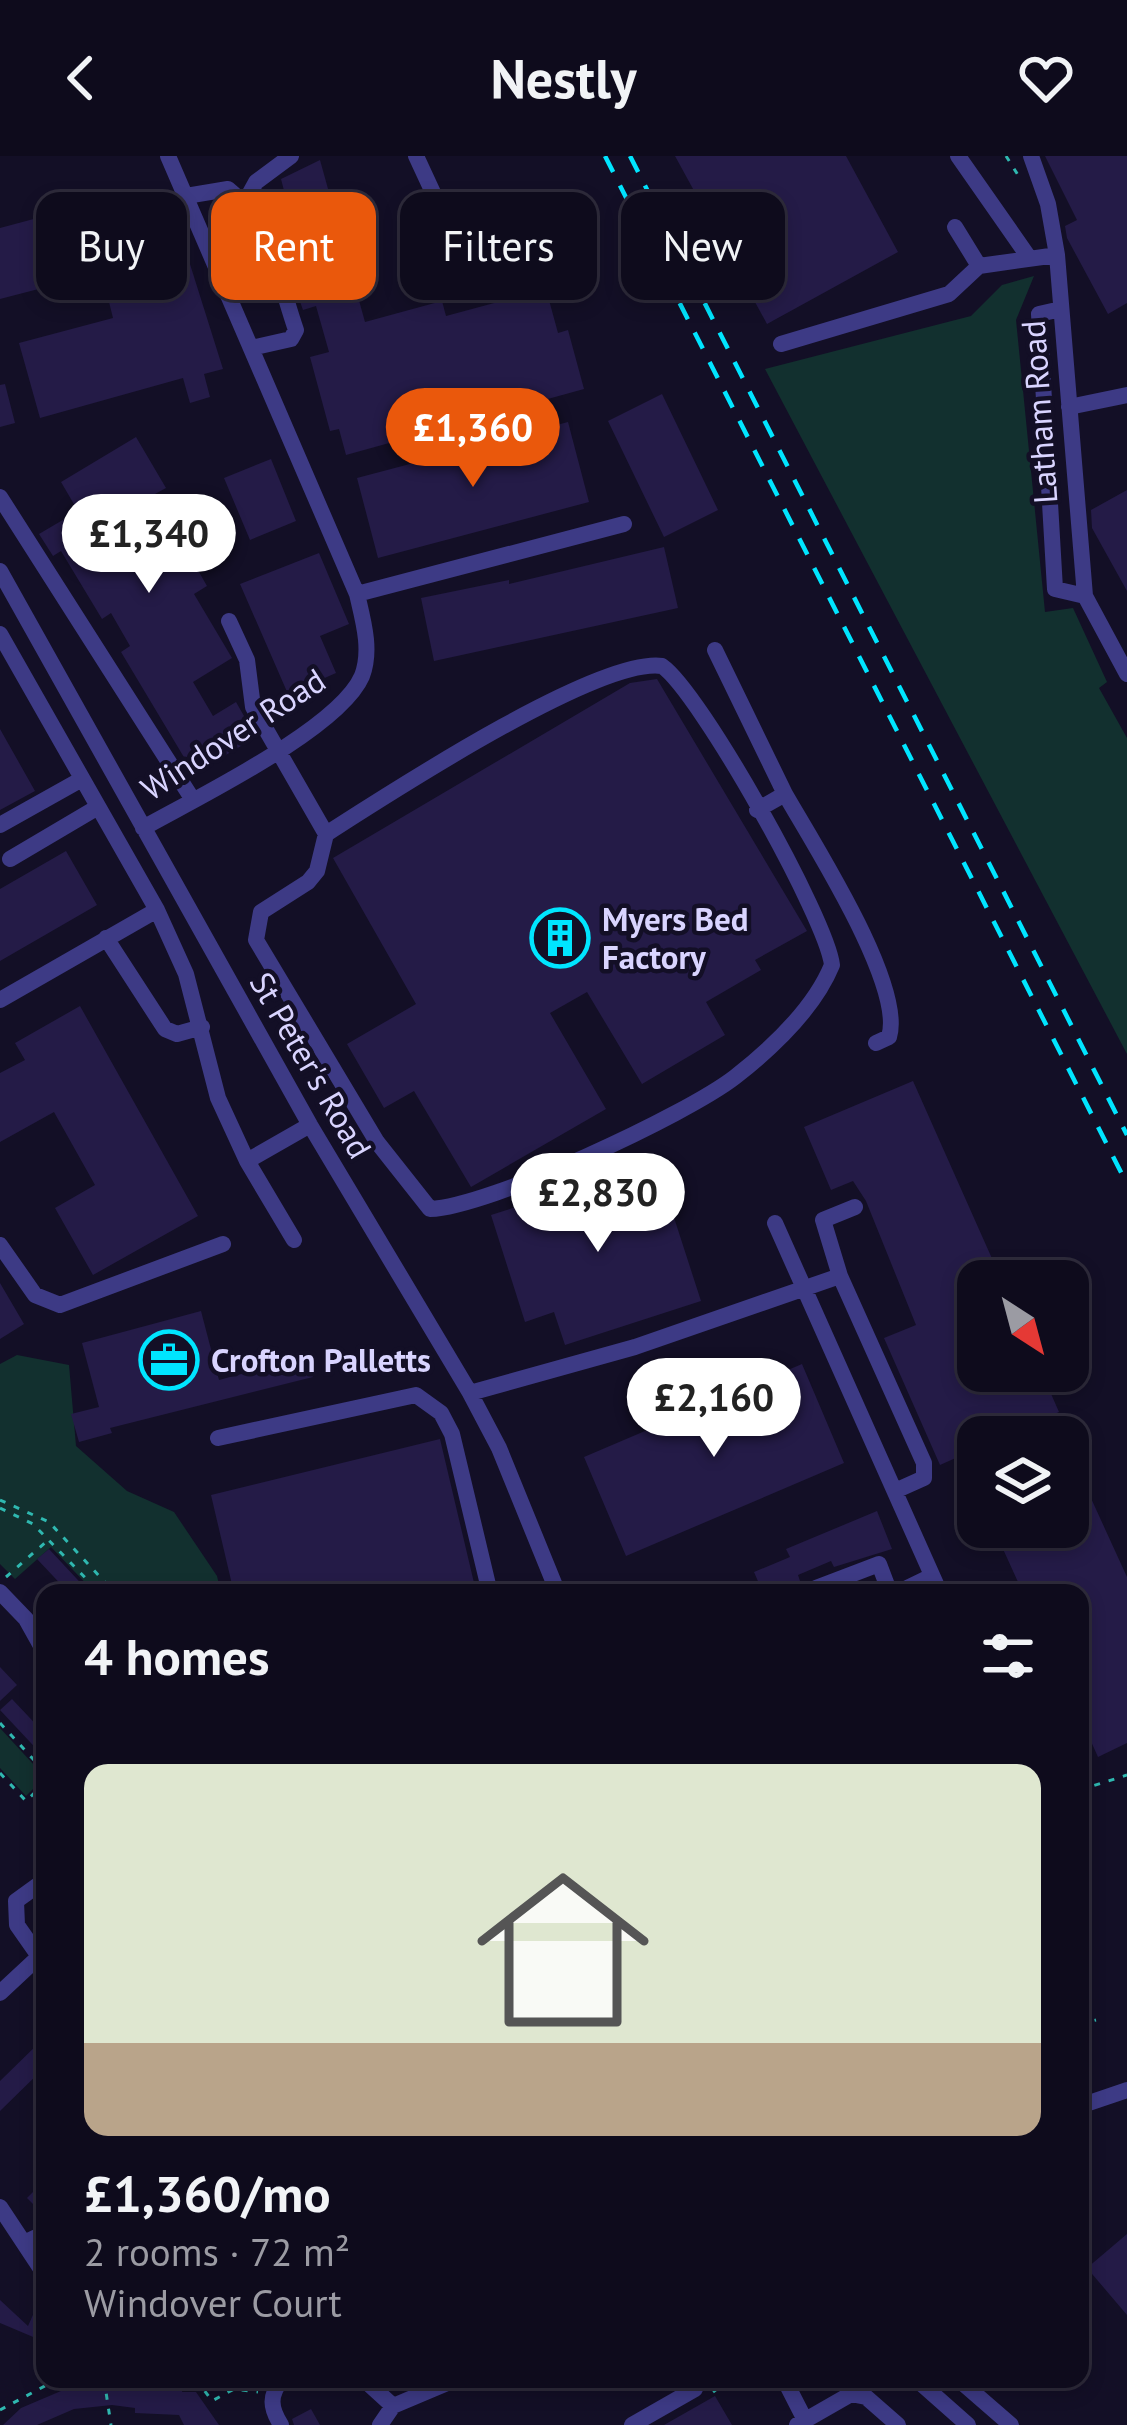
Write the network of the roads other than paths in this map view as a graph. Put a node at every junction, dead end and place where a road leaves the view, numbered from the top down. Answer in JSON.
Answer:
{"nodes":[{"id":1,"x":168,"y":156,"type":"edge"},
{"id":2,"x":291,"y":156,"type":"edge"},
{"id":3,"x":416,"y":156,"type":"edge"},
{"id":4,"x":958,"y":156,"type":"edge"},
{"id":5,"x":1030,"y":156,"type":"edge"},
{"id":6,"x":184,"y":192,"type":"edge"},
{"id":7,"x":232,"y":192,"type":"edge"},
{"id":8,"x":250,"y":192,"type":"edge"},
{"id":9,"x":433,"y":192,"type":"edge"},
{"id":10,"x":187,"y":196,"type":"edge"},
{"id":11,"x":187,"y":198,"type":"edge"},
{"id":12,"x":955,"y":226,"type":"dead end"},
{"id":13,"x":1057,"y":255,"type":"junction"},
{"id":14,"x":1030,"y":259,"type":"junction"},
{"id":15,"x":979,"y":266,"type":"junction"},
{"id":16,"x":286,"y":300,"type":"edge"},
{"id":17,"x":1061,"y":309,"type":"junction"},
{"id":18,"x":781,"y":344,"type":"dead end"},
{"id":19,"x":251,"y":348,"type":"junction"},
{"id":20,"x":1127,"y":395,"type":"edge"},
{"id":21,"x":1070,"y":407,"type":"junction"},
{"id":22,"x":0,"y":496,"type":"edge"},
{"id":23,"x":624,"y":524,"type":"dead end"},
{"id":24,"x":0,"y":571,"type":"edge"},
{"id":25,"x":357,"y":594,"type":"junction"},
{"id":26,"x":1085,"y":596,"type":"junction"},
{"id":27,"x":229,"y":622,"type":"dead end"},
{"id":28,"x":0,"y":634,"type":"edge"},
{"id":29,"x":715,"y":650,"type":"dead end"},
{"id":30,"x":1124,"y":662,"type":"edge"},
{"id":31,"x":274,"y":752,"type":"junction"},
{"id":32,"x":82,"y":779,"type":"junction"},
{"id":33,"x":785,"y":794,"type":"junction"},
{"id":34,"x":193,"y":800,"type":"junction"},
{"id":35,"x":98,"y":807,"type":"junction"},
{"id":36,"x":757,"y":810,"type":"junction"},
{"id":37,"x":0,"y":825,"type":"edge"},
{"id":38,"x":143,"y":828,"type":"junction"},
{"id":39,"x":326,"y":834,"type":"junction"},
{"id":40,"x":10,"y":859,"type":"dead end"},
{"id":41,"x":836,"y":883,"type":"junction"},
{"id":42,"x":806,"y":899,"type":"junction"},
{"id":43,"x":157,"y":910,"type":"junction"},
{"id":44,"x":106,"y":938,"type":"junction"},
{"id":45,"x":0,"y":1000,"type":"edge"},
{"id":46,"x":202,"y":1027,"type":"junction"},
{"id":47,"x":876,"y":1042,"type":"dead end"},
{"id":48,"x":310,"y":1125,"type":"junction"},
{"id":49,"x":247,"y":1161,"type":"junction"},
{"id":50,"x":855,"y":1207,"type":"dead end"},
{"id":51,"x":775,"y":1223,"type":"dead end"},
{"id":52,"x":295,"y":1240,"type":"dead end"},
{"id":53,"x":223,"y":1244,"type":"dead end"},
{"id":54,"x":0,"y":1245,"type":"edge"},
{"id":55,"x":840,"y":1276,"type":"junction"},
{"id":56,"x":807,"y":1288,"type":"junction"},
{"id":57,"x":470,"y":1393,"type":"junction"},
{"id":58,"x":218,"y":1438,"type":"dead end"},
{"id":59,"x":896,"y":1491,"type":"junction"},
{"id":60,"x":2,"y":1584,"type":"edge"},
{"id":61,"x":488,"y":1584,"type":"edge"},
{"id":62,"x":554,"y":1584,"type":"edge"},
{"id":63,"x":826,"y":1584,"type":"edge"},
{"id":64,"x":889,"y":1584,"type":"edge"},
{"id":65,"x":936,"y":1584,"type":"edge"},
{"id":66,"x":36,"y":1637,"type":"edge"},
{"id":67,"x":36,"y":1887,"type":"edge"},
{"id":68,"x":36,"y":1947,"type":"edge"},
{"id":69,"x":36,"y":1958,"type":"edge"},
{"id":70,"x":0,"y":1993,"type":"edge"},
{"id":71,"x":1127,"y":2090,"type":"edge"},
{"id":72,"x":1089,"y":2103,"type":"edge"},
{"id":73,"x":0,"y":2207,"type":"edge"},
{"id":74,"x":36,"y":2237,"type":"edge"},
{"id":75,"x":26,"y":2242,"type":"junction"},
{"id":76,"x":36,"y":2259,"type":"edge"},
{"id":77,"x":276,"y":2388,"type":"edge"},
{"id":78,"x":372,"y":2388,"type":"edge"},
{"id":79,"x":436,"y":2388,"type":"edge"},
{"id":80,"x":694,"y":2388,"type":"edge"},
{"id":81,"x":788,"y":2388,"type":"edge"},
{"id":82,"x":926,"y":2388,"type":"edge"},
{"id":83,"x":968,"y":2388,"type":"edge"},
{"id":84,"x":393,"y":2406,"type":"junction"},
{"id":85,"x":801,"y":2422,"type":"edge"},
{"id":86,"x":280,"y":2425,"type":"edge"},
{"id":87,"x":380,"y":2425,"type":"edge"},
{"id":88,"x":632,"y":2425,"type":"edge"},
{"id":89,"x":898,"y":2425,"type":"edge"},
{"id":90,"x":968,"y":2425,"type":"edge"},
{"id":91,"x":1011,"y":2425,"type":"edge"}],
"edges":[{"from":1,"to":6,"type":"street","name":"Windover Road"},
{"from":2,"to":8,"type":"street"},
{"from":3,"to":9,"type":"street"},
{"from":4,"to":14,"type":"street"},
{"from":5,"to":13,"type":"street","name":"Latham Road"},
{"from":7,"to":10,"type":"street"},
{"from":11,"to":19,"type":"street","name":"Windover Road"},
{"from":12,"to":15,"type":"street"},
{"from":13,"to":14,"type":"street"},
{"from":13,"to":17,"type":"street","name":"Latham Road"},
{"from":14,"to":15,"type":"street"},
{"from":15,"to":18,"type":"street"},
{"from":16,"to":19,"type":"street"},
{"from":17,"to":21,"type":"street","name":"Latham Road"},
{"from":17,"to":26,"type":"street"},
{"from":19,"to":25,"type":"street","name":"Windover Road"},
{"from":20,"to":21,"type":"street"},
{"from":21,"to":26,"type":"street","name":"Latham Road"},
{"from":22,"to":34,"type":"street"},
{"from":23,"to":25,"type":"street"},
{"from":24,"to":38,"type":"street","name":"St Peter's Road"},
{"from":25,"to":31,"type":"street","name":"Windover Road"},
{"from":26,"to":30,"type":"street","name":"Latham Road"},
{"from":27,"to":31,"type":"street"},
{"from":28,"to":32,"type":"street"},
{"from":29,"to":33,"type":"street"},
{"from":31,"to":34,"type":"street","name":"Windover Road"},
{"from":31,"to":39,"type":"street"},
{"from":32,"to":35,"type":"street"},
{"from":32,"to":37,"type":"street"},
{"from":33,"to":36,"type":"street"},
{"from":33,"to":41,"type":"street"},
{"from":34,"to":38,"type":"street","name":"Windover Road"},
{"from":35,"to":40,"type":"street"},
{"from":35,"to":43,"type":"street"},
{"from":36,"to":39,"type":"street"},
{"from":36,"to":42,"type":"street"},
{"from":38,"to":48,"type":"street","name":"St Peter's Road"},
{"from":39,"to":42,"type":"street"},
{"from":41,"to":42,"type":"street"},
{"from":41,"to":47,"type":"street"},
{"from":43,"to":44,"type":"street"},
{"from":43,"to":46,"type":"street"},
{"from":44,"to":45,"type":"street"},
{"from":44,"to":46,"type":"street"},
{"from":46,"to":49,"type":"street"},
{"from":48,"to":49,"type":"street"},
{"from":48,"to":57,"type":"street","name":"St Peter's Road"},
{"from":49,"to":52,"type":"street"},
{"from":50,"to":55,"type":"street"},
{"from":51,"to":56,"type":"street"},
{"from":53,"to":54,"type":"street"},
{"from":55,"to":56,"type":"street"},
{"from":55,"to":59,"type":"street"},
{"from":56,"to":57,"type":"street"},
{"from":56,"to":59,"type":"street"},
{"from":57,"to":62,"type":"street","name":"St Peter's Road"},
{"from":58,"to":61,"type":"street"},
{"from":59,"to":65,"type":"street"},
{"from":60,"to":66,"type":"street"},
{"from":63,"to":64,"type":"street"},
{"from":67,"to":68,"type":"street"},
{"from":69,"to":70,"type":"street"},
{"from":71,"to":72,"type":"street"},
{"from":73,"to":75,"type":"street"},
{"from":74,"to":75,"type":"street"},
{"from":75,"to":76,"type":"street"},
{"from":77,"to":86,"type":"street"},
{"from":78,"to":84,"type":"street"},
{"from":79,"to":84,"type":"street"},
{"from":80,"to":88,"type":"street"},
{"from":81,"to":85,"type":"street"},
{"from":82,"to":90,"type":"street"},
{"from":83,"to":91,"type":"street"},
{"from":84,"to":87,"type":"street"},
{"from":85,"to":89,"type":"street"}]}
